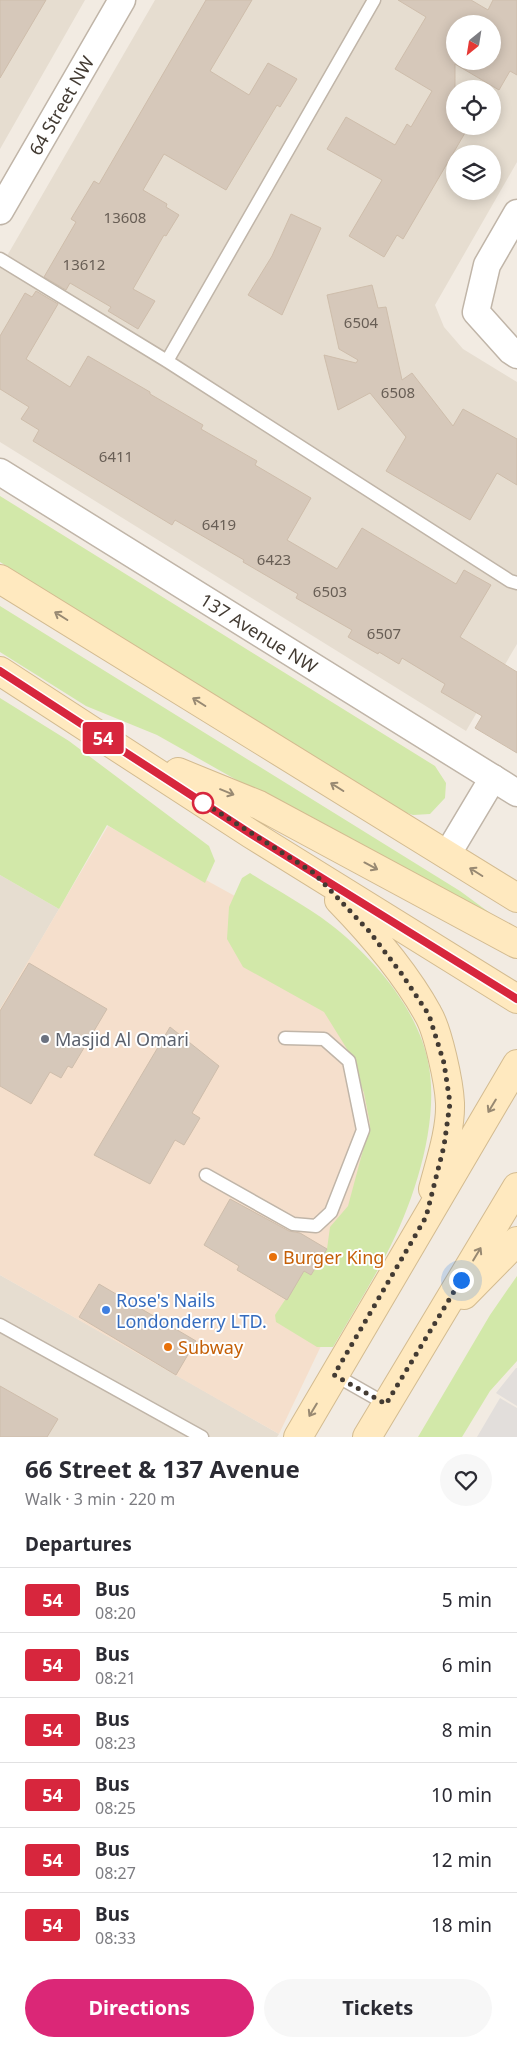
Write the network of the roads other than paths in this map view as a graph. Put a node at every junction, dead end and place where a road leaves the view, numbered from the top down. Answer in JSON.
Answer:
{"nodes":[{"id":1,"x":122,"y":0,"type":"edge"},
{"id":2,"x":374,"y":0,"type":"edge"},
{"id":3,"x":0,"y":211,"type":"edge"},
{"id":4,"x":517,"y":213,"type":"edge"},
{"id":5,"x":0,"y":259,"type":"edge"},
{"id":6,"x":517,"y":355,"type":"edge"},
{"id":7,"x":167,"y":362,"type":"junction"},
{"id":8,"x":0,"y":472,"type":"edge"},
{"id":9,"x":0,"y":579,"type":"edge"},
{"id":10,"x":517,"y":583,"type":"edge"},
{"id":11,"x":0,"y":671,"type":"edge"},
{"id":12,"x":117,"y":747,"type":"junction"},
{"id":13,"x":493,"y":778,"type":"junction"},
{"id":14,"x":517,"y":793,"type":"edge"},
{"id":15,"x":447,"y":855,"type":"junction"},
{"id":16,"x":314,"y":873,"type":"junction"},
{"id":17,"x":517,"y":898,"type":"edge"},
{"id":18,"x":517,"y":944,"type":"edge"},
{"id":19,"x":517,"y":999,"type":"edge"},
{"id":20,"x":285,"y":1038,"type":"dead end"},
{"id":21,"x":517,"y":1064,"type":"edge"},
{"id":22,"x":206,"y":1175,"type":"dead end"},
{"id":23,"x":517,"y":1187,"type":"edge"},
{"id":24,"x":426,"y":1217,"type":"junction"},
{"id":25,"x":517,"y":1242,"type":"edge"},
{"id":26,"x":0,"y":1325,"type":"edge"},
{"id":27,"x":433,"y":1326,"type":"junction"},
{"id":28,"x":334,"y":1375,"type":"junction"},
{"id":29,"x":386,"y":1404,"type":"junction"},
{"id":30,"x":202,"y":1437,"type":"edge"},
{"id":31,"x":298,"y":1437,"type":"edge"},
{"id":32,"x":367,"y":1437,"type":"edge"}],
"edges":[{"from":1,"to":3,"type":"street","name":"64 Street NW"},
{"from":2,"to":7,"type":"lane"},
{"from":4,"to":6,"type":"street"},
{"from":5,"to":7,"type":"lane"},
{"from":7,"to":10,"type":"lane"},
{"from":8,"to":13,"type":"street","name":"137 Avenue NW"},
{"from":15,"to":9,"type":"main road","one_way":true},
{"from":11,"to":12,"type":"main road"},
{"from":12,"to":16,"type":"main road"},
{"from":12,"to":18,"type":"main road","one_way":true},
{"from":13,"to":14,"type":"street","name":"137 Avenue NW"},
{"from":13,"to":15,"type":"street"},
{"from":17,"to":15,"type":"main road","one_way":true},
{"from":16,"to":19,"type":"main road"},
{"from":16,"to":24,"type":"main road"},
{"from":20,"to":22,"type":"lane"},
{"from":21,"to":24,"type":"main road","one_way":true},
{"from":27,"to":23,"type":"main road","one_way":true},
{"from":24,"to":28,"type":"main road"},
{"from":25,"to":27,"type":"main road"},
{"from":26,"to":30,"type":"lane"},
{"from":27,"to":29,"type":"main road"},
{"from":28,"to":29,"type":"lane"},
{"from":28,"to":31,"type":"main road","one_way":true},
{"from":29,"to":32,"type":"main road"}]}
